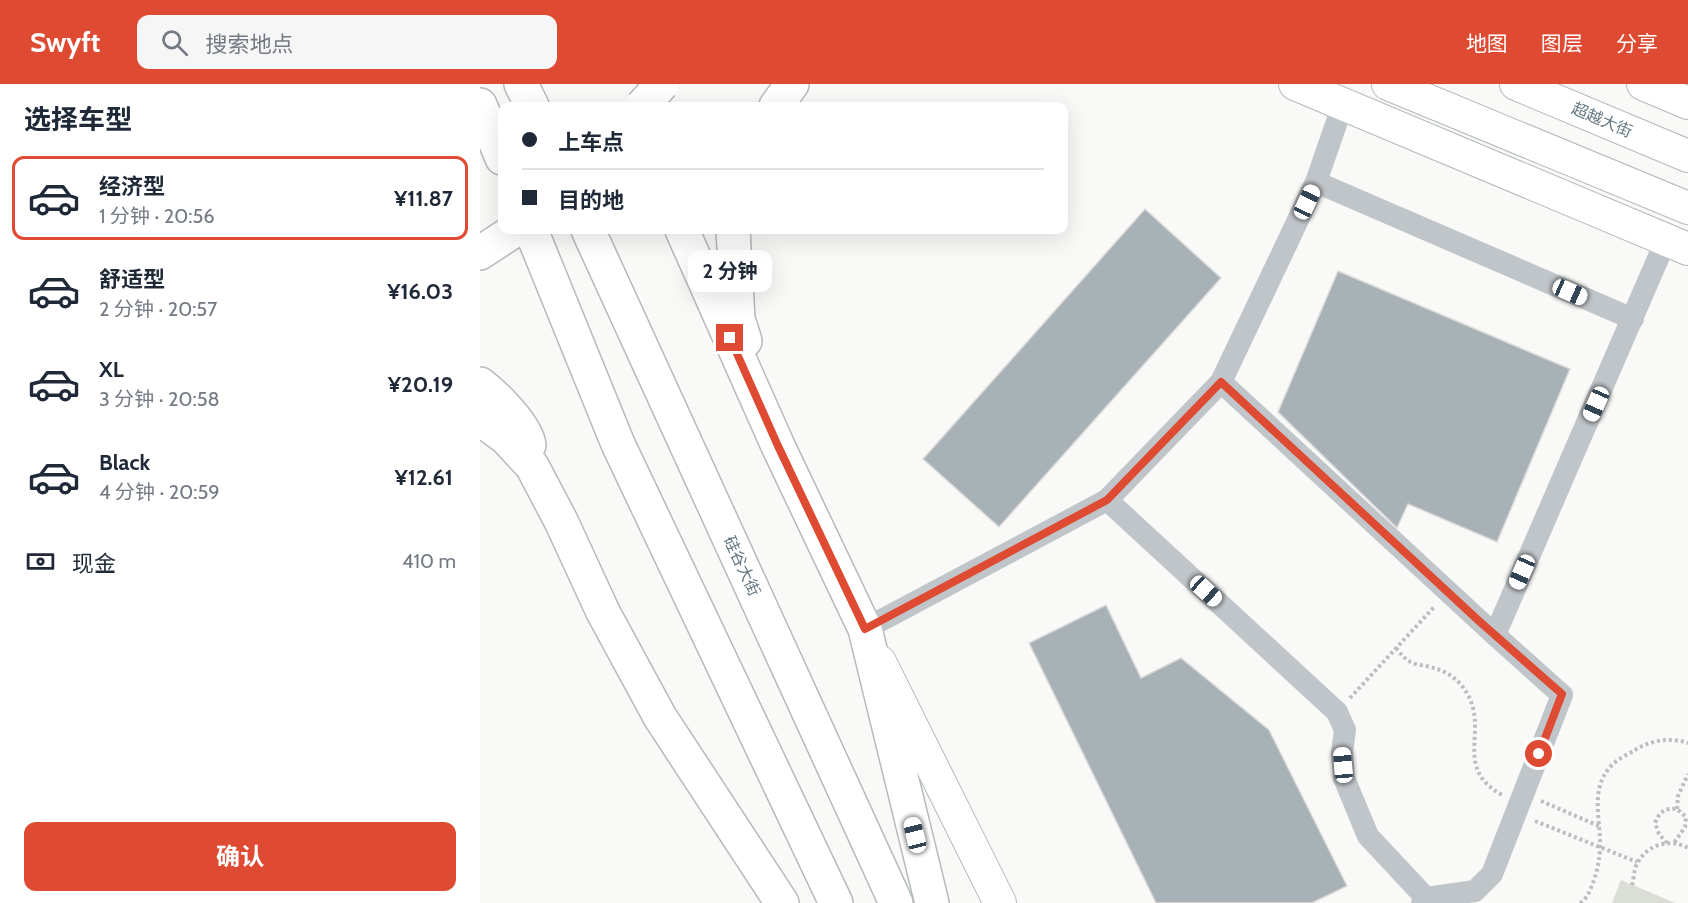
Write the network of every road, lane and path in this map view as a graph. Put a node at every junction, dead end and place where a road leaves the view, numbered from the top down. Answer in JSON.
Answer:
{"nodes":[{"id":1,"x":521,"y":84,"type":"edge"},
{"id":2,"x":660,"y":84,"type":"edge"},
{"id":3,"x":792,"y":84,"type":"edge"},
{"id":4,"x":1295,"y":84,"type":"edge"},
{"id":5,"x":1388,"y":84,"type":"edge"},
{"id":6,"x":1516,"y":84,"type":"edge"},
{"id":7,"x":1643,"y":84,"type":"edge"},
{"id":8,"x":530,"y":102,"type":"edge"},
{"id":9,"x":645,"y":102,"type":"edge"},
{"id":10,"x":653,"y":102,"type":"edge"},
{"id":11,"x":779,"y":102,"type":"edge"},
{"id":12,"x":1688,"y":103,"type":"edge"},
{"id":13,"x":1343,"y":104,"type":"junction"},
{"id":14,"x":484,"y":114,"type":"edge"},
{"id":15,"x":498,"y":148,"type":"edge"},
{"id":16,"x":1688,"y":156,"type":"edge"},
{"id":17,"x":1316,"y":182,"type":"junction"},
{"id":18,"x":1688,"y":208,"type":"edge"},
{"id":19,"x":509,"y":234,"type":"edge"},
{"id":20,"x":533,"y":234,"type":"edge"},
{"id":21,"x":590,"y":234,"type":"edge"},
{"id":22,"x":684,"y":234,"type":"edge"},
{"id":23,"x":733,"y":234,"type":"edge"},
{"id":24,"x":1677,"y":244,"type":"edge"},
{"id":25,"x":480,"y":253,"type":"edge"},
{"id":26,"x":1633,"y":320,"type":"junction"},
{"id":27,"x":1221,"y":382,"type":"junction"},
{"id":28,"x":480,"y":384,"type":"edge"},
{"id":29,"x":480,"y":419,"type":"edge"},
{"id":30,"x":778,"y":446,"type":"junction"},
{"id":31,"x":532,"y":466,"type":"junction"},
{"id":32,"x":1107,"y":500,"type":"junction"},
{"id":33,"x":1448,"y":592,"type":"junction"},
{"id":34,"x":865,"y":629,"type":"junction"},
{"id":35,"x":1495,"y":635,"type":"junction"},
{"id":36,"x":1396,"y":648,"type":"junction"},
{"id":37,"x":1337,"y":711,"type":"junction"},
{"id":38,"x":1688,"y":742,"type":"edge"},
{"id":39,"x":1688,"y":774,"type":"edge"},
{"id":40,"x":1519,"y":804,"type":"junction"},
{"id":41,"x":1677,"y":809,"type":"junction"},
{"id":42,"x":1599,"y":826,"type":"junction"},
{"id":43,"x":1667,"y":843,"type":"junction"},
{"id":44,"x":1674,"y":843,"type":"junction"},
{"id":45,"x":1600,"y":846,"type":"junction"},
{"id":46,"x":1688,"y":848,"type":"edge"},
{"id":47,"x":1637,"y":862,"type":"junction"},
{"id":48,"x":1632,"y":885,"type":"dead end"},
{"id":49,"x":1424,"y":900,"type":"edge"},
{"id":50,"x":782,"y":903,"type":"edge"},
{"id":51,"x":836,"y":903,"type":"edge"},
{"id":52,"x":896,"y":903,"type":"edge"},
{"id":53,"x":932,"y":903,"type":"edge"},
{"id":54,"x":999,"y":903,"type":"edge"},
{"id":55,"x":1580,"y":903,"type":"edge"}],
"edges":[{"from":1,"to":8,"type":"main road"},
{"from":2,"to":9,"type":"main road","bridge":true},
{"from":2,"to":10,"type":"main road"},
{"from":3,"to":11,"type":"main road"},
{"from":4,"to":13,"type":"main road"},
{"from":5,"to":18,"type":"main road"},
{"from":6,"to":16,"type":"main road","name":"超越大街"},
{"from":7,"to":12,"type":"main road"},
{"from":13,"to":17,"type":"street"},
{"from":13,"to":24,"type":"main road"},
{"from":14,"to":15,"type":"main road"},
{"from":17,"to":26,"type":"street"},
{"from":17,"to":27,"type":"street"},
{"from":19,"to":25,"type":"main road"},
{"from":20,"to":51,"type":"main road"},
{"from":21,"to":52,"type":"main road","name":"硅谷大街"},
{"from":22,"to":30,"type":"main road"},
{"from":23,"to":30,"type":"main road"},
{"from":24,"to":26,"type":"street"},
{"from":26,"to":35,"type":"street"},
{"from":27,"to":32,"type":"street"},
{"from":27,"to":33,"type":"street"},
{"from":28,"to":31,"type":"main road"},
{"from":29,"to":31,"type":"main road"},
{"from":30,"to":34,"type":"main road"},
{"from":31,"to":50,"type":"main road"},
{"from":32,"to":34,"type":"street"},
{"from":32,"to":37,"type":"street"},
{"from":33,"to":35,"type":"street"},
{"from":33,"to":36,"type":"path"},
{"from":34,"to":53,"type":"main road"},
{"from":34,"to":54,"type":"main road"},
{"from":35,"to":40,"type":"street"},
{"from":36,"to":37,"type":"path"},
{"from":36,"to":40,"type":"path"},
{"from":37,"to":49,"type":"street"},
{"from":38,"to":42,"type":"path"},
{"from":39,"to":41,"type":"path"},
{"from":40,"to":42,"type":"path"},
{"from":40,"to":45,"type":"path"},
{"from":40,"to":49,"type":"street"},
{"from":41,"to":43,"type":"path"},
{"from":41,"to":44,"type":"path"},
{"from":42,"to":45,"type":"path"},
{"from":43,"to":44,"type":"path"},
{"from":43,"to":47,"type":"path"},
{"from":44,"to":46,"type":"path"},
{"from":45,"to":47,"type":"path"},
{"from":45,"to":55,"type":"path"},
{"from":47,"to":48,"type":"path"}]}
